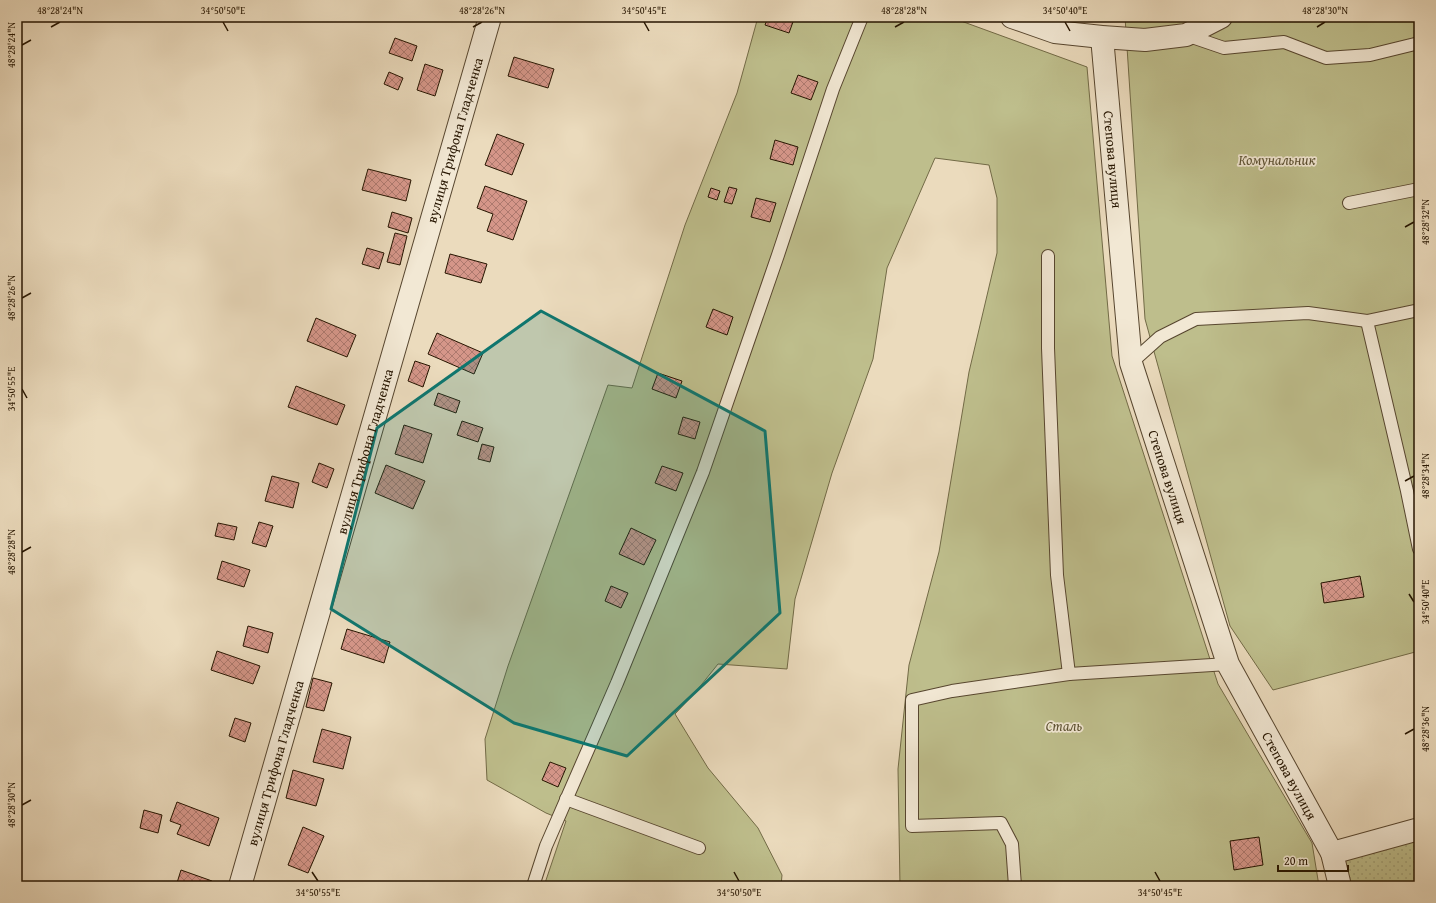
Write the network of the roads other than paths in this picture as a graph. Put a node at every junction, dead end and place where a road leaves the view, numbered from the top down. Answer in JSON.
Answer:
{"nodes":[{"id":1,"x":862,"y":17,"type":"edge"},
{"id":2,"x":1012,"y":17,"type":"edge"},
{"id":3,"x":1221,"y":17,"type":"edge"},
{"id":4,"x":487,"y":18,"type":"edge"},
{"id":5,"x":1186,"y":35,"type":"junction"},
{"id":6,"x":1102,"y":37,"type":"junction"},
{"id":7,"x":1419,"y":43,"type":"edge"},
{"id":8,"x":1419,"y":189,"type":"edge"},
{"id":9,"x":1349,"y":203,"type":"dead end"},
{"id":10,"x":1048,"y":256,"type":"dead end"},
{"id":11,"x":1419,"y":310,"type":"edge"},
{"id":12,"x":1367,"y":322,"type":"junction"},
{"id":13,"x":1131,"y":363,"type":"junction"},
{"id":14,"x":1419,"y":549,"type":"edge"},
{"id":15,"x":1228,"y":664,"type":"junction"},
{"id":16,"x":1069,"y":674,"type":"junction"},
{"id":17,"x":566,"y":799,"type":"junction"},
{"id":18,"x":1419,"y":829,"type":"edge"},
{"id":19,"x":699,"y":848,"type":"dead end"},
{"id":20,"x":1332,"y":853,"type":"junction"},
{"id":21,"x":240,"y":886,"type":"edge"},
{"id":22,"x":533,"y":886,"type":"edge"},
{"id":23,"x":1015,"y":886,"type":"edge"},
{"id":24,"x":1340,"y":886,"type":"edge"}],
"edges":[{"from":1,"to":17,"type":"lane"},
{"from":2,"to":6,"type":"street"},
{"from":3,"to":5,"type":"street"},
{"from":4,"to":21,"type":"street","name":"вулиця Трифона Гладченка"},
{"from":5,"to":6,"type":"street"},
{"from":5,"to":7,"type":"lane"},
{"from":6,"to":13,"type":"street","name":"Степова вулиця"},
{"from":8,"to":9,"type":"lane"},
{"from":10,"to":16,"type":"lane"},
{"from":11,"to":12,"type":"lane"},
{"from":12,"to":13,"type":"lane"},
{"from":12,"to":14,"type":"lane"},
{"from":13,"to":15,"type":"street","name":"Степова вулиця"},
{"from":15,"to":16,"type":"lane"},
{"from":15,"to":20,"type":"street","name":"Степова вулиця"},
{"from":16,"to":23,"type":"lane"},
{"from":17,"to":19,"type":"lane"},
{"from":17,"to":22,"type":"lane"},
{"from":18,"to":20,"type":"street"},
{"from":20,"to":24,"type":"street","name":"Степова вулиця"}]}
